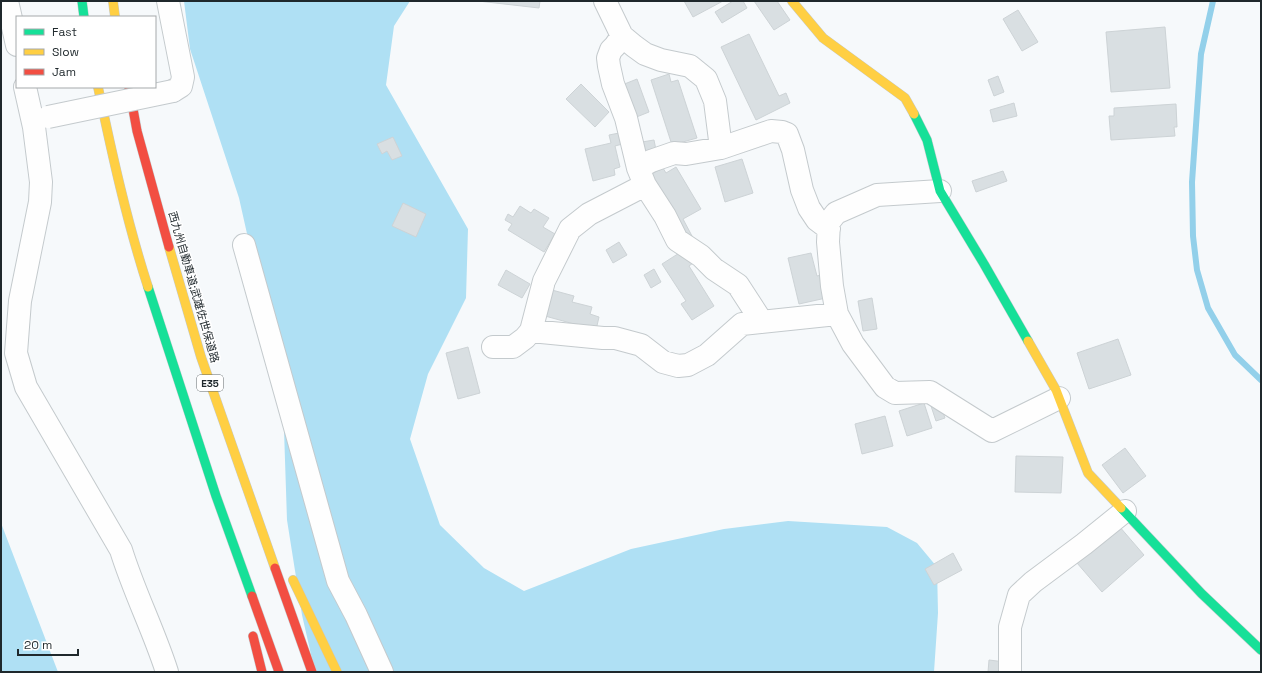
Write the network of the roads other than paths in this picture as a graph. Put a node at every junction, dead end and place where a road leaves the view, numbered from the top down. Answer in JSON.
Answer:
{"nodes":[{"id":1,"x":7,"y":1,"type":"edge"},
{"id":2,"x":82,"y":1,"type":"edge"},
{"id":3,"x":112,"y":1,"type":"edge"},
{"id":4,"x":168,"y":1,"type":"edge"},
{"id":5,"x":604,"y":1,"type":"edge"},
{"id":6,"x":792,"y":1,"type":"edge"},
{"id":7,"x":84,"y":16,"type":"edge"},
{"id":8,"x":115,"y":16,"type":"edge"},
{"id":9,"x":622,"y":36,"type":"junction"},
{"id":10,"x":16,"y":41,"type":"edge"},
{"id":11,"x":26,"y":88,"type":"edge"},
{"id":12,"x":98,"y":88,"type":"edge"},
{"id":13,"x":129,"y":88,"type":"edge"},
{"id":14,"x":40,"y":119,"type":"junction"},
{"id":15,"x":721,"y":148,"type":"junction"},
{"id":16,"x":641,"y":177,"type":"junction"},
{"id":17,"x":940,"y":191,"type":"junction"},
{"id":18,"x":829,"y":230,"type":"junction"},
{"id":19,"x":244,"y":245,"type":"dead end"},
{"id":20,"x":837,"y":314,"type":"junction"},
{"id":21,"x":762,"y":322,"type":"junction"},
{"id":22,"x":531,"y":331,"type":"junction"},
{"id":23,"x":493,"y":348,"type":"dead end"},
{"id":24,"x":1059,"y":398,"type":"junction"},
{"id":25,"x":246,"y":484,"type":"junction"},
{"id":26,"x":216,"y":496,"type":"junction"},
{"id":27,"x":1125,"y":511,"type":"junction"},
{"id":28,"x":280,"y":553,"type":"dead end"},
{"id":29,"x":290,"y":574,"type":"dead end"},
{"id":30,"x":244,"y":602,"type":"dead end"},
{"id":31,"x":250,"y":624,"type":"dead end"},
{"id":32,"x":1261,"y":650,"type":"edge"},
{"id":33,"x":167,"y":672,"type":"edge"},
{"id":34,"x":262,"y":672,"type":"edge"},
{"id":35,"x":279,"y":672,"type":"edge"},
{"id":36,"x":312,"y":672,"type":"edge"},
{"id":37,"x":336,"y":672,"type":"edge"},
{"id":38,"x":382,"y":672,"type":"edge"},
{"id":39,"x":1010,"y":672,"type":"edge"}],
"edges":[{"from":1,"to":10,"type":"street"},
{"from":2,"to":7,"type":"main road"},
{"from":3,"to":8,"type":"main road"},
{"from":4,"to":14,"type":"street","bridge":true},
{"from":5,"to":9,"type":"street"},
{"from":6,"to":17,"type":"main road"},
{"from":9,"to":15,"type":"street"},
{"from":9,"to":16,"type":"street"},
{"from":11,"to":14,"type":"street"},
{"from":12,"to":26,"type":"main road","number":"E35"},
{"from":13,"to":25,"type":"main road","name":"西九州自動車道;武雄佐世保道路","number":"E35"},
{"from":14,"to":33,"type":"street"},
{"from":15,"to":16,"type":"street"},
{"from":15,"to":18,"type":"street"},
{"from":16,"to":21,"type":"street"},
{"from":16,"to":22,"type":"street"},
{"from":17,"to":18,"type":"street"},
{"from":17,"to":24,"type":"main road"},
{"from":18,"to":20,"type":"street"},
{"from":19,"to":38,"type":"street"},
{"from":20,"to":21,"type":"street"},
{"from":20,"to":24,"type":"street"},
{"from":21,"to":22,"type":"street"},
{"from":22,"to":23,"type":"street"},
{"from":24,"to":27,"type":"main road"},
{"from":25,"to":28,"type":"main road"},
{"from":25,"to":36,"type":"main road","name":"西九州自動車道;武雄佐世保道路","number":"E35"},
{"from":26,"to":30,"type":"main road"},
{"from":26,"to":35,"type":"main road","number":"E35"},
{"from":27,"to":32,"type":"main road"},
{"from":27,"to":39,"type":"street"},
{"from":29,"to":37,"type":"main road"},
{"from":31,"to":34,"type":"main road"}]}
